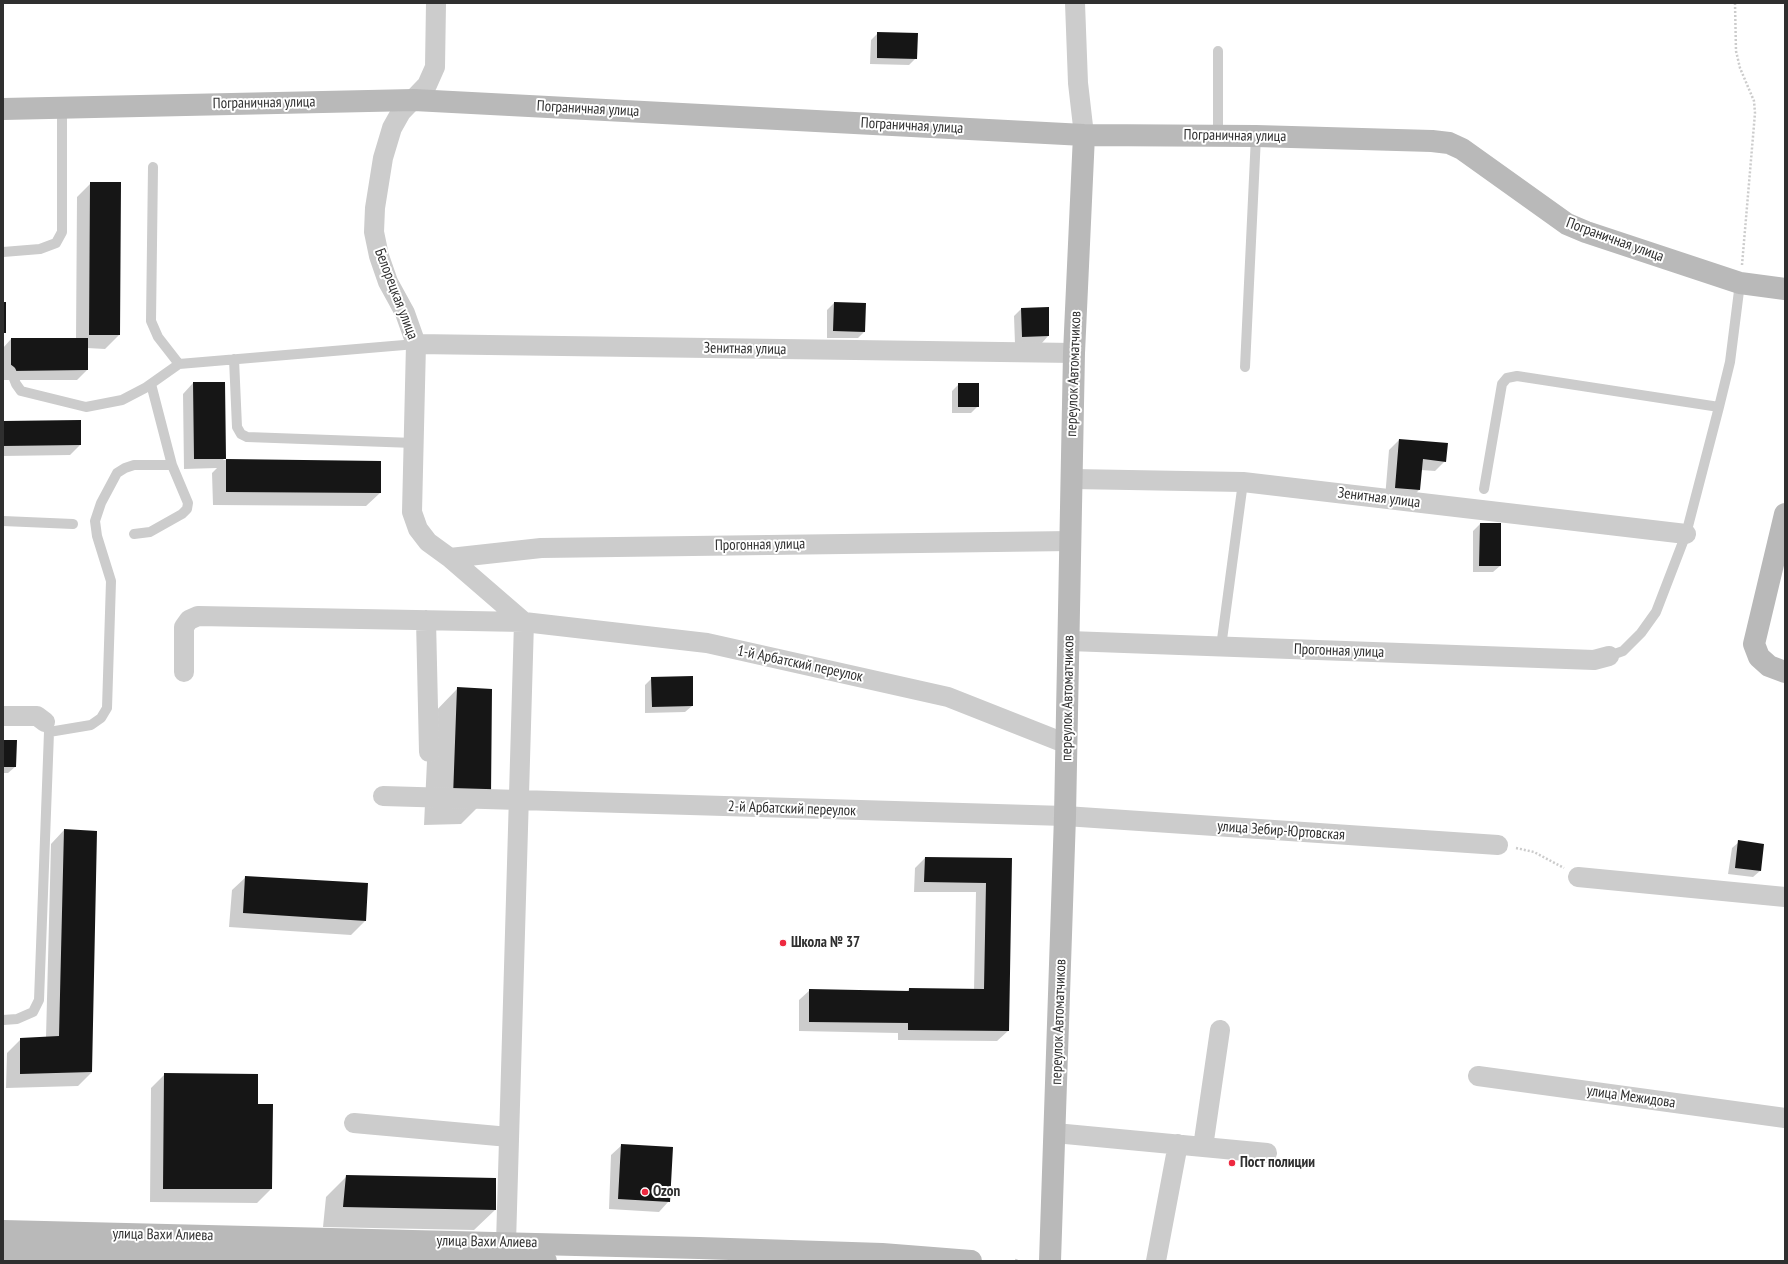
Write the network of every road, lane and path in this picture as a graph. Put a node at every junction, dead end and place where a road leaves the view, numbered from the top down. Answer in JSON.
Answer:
{"nodes":[{"id":1,"x":436,"y":3,"type":"edge"},
{"id":2,"x":1074,"y":3,"type":"edge"},
{"id":3,"x":1735,"y":3,"type":"edge"},
{"id":4,"x":1218,"y":52,"type":"dead end"},
{"id":5,"x":414,"y":100,"type":"junction"},
{"id":6,"x":62,"y":108,"type":"junction"},
{"id":7,"x":3,"y":109,"type":"edge"},
{"id":8,"x":1084,"y":135,"type":"junction"},
{"id":9,"x":1218,"y":135,"type":"junction"},
{"id":10,"x":1256,"y":136,"type":"junction"},
{"id":11,"x":153,"y":166,"type":"dead end"},
{"id":12,"x":3,"y":252,"type":"edge"},
{"id":13,"x":1740,"y":283,"type":"junction"},
{"id":14,"x":1785,"y":289,"type":"edge"},
{"id":15,"x":416,"y":344,"type":"junction"},
{"id":16,"x":1074,"y":353,"type":"junction"},
{"id":17,"x":234,"y":359,"type":"junction"},
{"id":18,"x":179,"y":364,"type":"junction"},
{"id":19,"x":3,"y":365,"type":"edge"},
{"id":20,"x":1245,"y":367,"type":"dead end"},
{"id":21,"x":151,"y":384,"type":"junction"},
{"id":22,"x":1719,"y":407,"type":"junction"},
{"id":23,"x":414,"y":443,"type":"junction"},
{"id":24,"x":172,"y":465,"type":"junction"},
{"id":25,"x":1072,"y":480,"type":"junction"},
{"id":26,"x":1243,"y":482,"type":"junction"},
{"id":27,"x":1484,"y":489,"type":"dead end"},
{"id":28,"x":1785,"y":514,"type":"edge"},
{"id":29,"x":3,"y":521,"type":"edge"},
{"id":30,"x":73,"y":524,"type":"dead end"},
{"id":31,"x":134,"y":534,"type":"dead end"},
{"id":32,"x":1686,"y":534,"type":"junction"},
{"id":33,"x":1071,"y":541,"type":"junction"},
{"id":34,"x":450,"y":558,"type":"junction"},
{"id":35,"x":426,"y":620,"type":"junction"},
{"id":36,"x":524,"y":622,"type":"junction"},
{"id":37,"x":1069,"y":641,"type":"junction"},
{"id":38,"x":1222,"y":647,"type":"junction"},
{"id":39,"x":1609,"y":656,"type":"joint"},
{"id":40,"x":184,"y":672,"type":"dead end"},
{"id":41,"x":1785,"y":672,"type":"edge"},
{"id":42,"x":3,"y":716,"type":"edge"},
{"id":43,"x":47,"y":727,"type":"junction"},
{"id":44,"x":1067,"y":744,"type":"junction"},
{"id":45,"x":429,"y":752,"type":"dead end"},
{"id":46,"x":383,"y":796,"type":"dead end"},
{"id":47,"x":518,"y":801,"type":"junction"},
{"id":48,"x":1066,"y":816,"type":"junction"},
{"id":49,"x":1498,"y":845,"type":"joint"},
{"id":50,"x":1578,"y":877,"type":"joint"},
{"id":51,"x":1785,"y":897,"type":"edge"},
{"id":52,"x":3,"y":1020,"type":"edge"},
{"id":53,"x":1220,"y":1030,"type":"dead end"},
{"id":54,"x":1478,"y":1076,"type":"dead end"},
{"id":55,"x":1785,"y":1118,"type":"edge"},
{"id":56,"x":354,"y":1123,"type":"dead end"},
{"id":57,"x":1055,"y":1133,"type":"junction"},
{"id":58,"x":509,"y":1137,"type":"junction"},
{"id":59,"x":1178,"y":1144,"type":"junction"},
{"id":60,"x":1203,"y":1147,"type":"junction"},
{"id":61,"x":1267,"y":1153,"type":"dead end"},
{"id":62,"x":3,"y":1231,"type":"edge"},
{"id":63,"x":506,"y":1243,"type":"junction"},
{"id":64,"x":3,"y":1249,"type":"edge"},
{"id":65,"x":83,"y":1256,"type":"edge"},
{"id":66,"x":140,"y":1256,"type":"edge"},
{"id":67,"x":330,"y":1259,"type":"edge"},
{"id":68,"x":451,"y":1260,"type":"edge"},
{"id":69,"x":546,"y":1261,"type":"edge"},
{"id":70,"x":972,"y":1261,"type":"edge"},
{"id":71,"x":1050,"y":1261,"type":"edge"},
{"id":72,"x":1156,"y":1261,"type":"edge"}],
"edges":[{"from":1,"to":5,"type":"street","name":"Белорецкая улица"},
{"from":2,"to":8,"type":"street"},
{"from":3,"to":13,"type":"path"},
{"from":4,"to":9,"type":"lane"},
{"from":5,"to":6,"type":"street","name":"Пограничная улица"},
{"from":5,"to":8,"type":"street","name":"Пограничная улица"},
{"from":5,"to":15,"type":"street","name":"Белорецкая улица"},
{"from":6,"to":7,"type":"street","name":"Пограничная улица"},
{"from":6,"to":12,"type":"lane"},
{"from":8,"to":9,"type":"street","name":"Пограничная улица"},
{"from":8,"to":16,"type":"street","name":"переулок Автоматчиков"},
{"from":9,"to":10,"type":"street","name":"Пограничная улица"},
{"from":10,"to":13,"type":"street","name":"Пограничная улица"},
{"from":10,"to":20,"type":"lane"},
{"from":11,"to":18,"type":"lane"},
{"from":13,"to":14,"type":"street","name":"Пограничная улица"},
{"from":13,"to":22,"type":"lane"},
{"from":15,"to":16,"type":"street","name":"Зенитная улица"},
{"from":15,"to":17,"type":"lane"},
{"from":15,"to":23,"type":"street","name":"Белорецкая улица"},
{"from":16,"to":25,"type":"street","name":"переулок Автоматчиков"},
{"from":17,"to":18,"type":"lane"},
{"from":17,"to":23,"type":"lane"},
{"from":18,"to":21,"type":"lane"},
{"from":19,"to":21,"type":"lane"},
{"from":21,"to":24,"type":"lane"},
{"from":22,"to":27,"type":"lane"},
{"from":22,"to":32,"type":"lane"},
{"from":23,"to":34,"type":"street","name":"Белорецкая улица"},
{"from":24,"to":31,"type":"lane"},
{"from":24,"to":43,"type":"lane"},
{"from":25,"to":26,"type":"street","name":"Зенитная улица"},
{"from":25,"to":33,"type":"street","name":"переулок Автоматчиков"},
{"from":26,"to":32,"type":"street","name":"Зенитная улица"},
{"from":26,"to":38,"type":"lane"},
{"from":28,"to":41,"type":"street"},
{"from":29,"to":30,"type":"lane"},
{"from":32,"to":39,"type":"lane"},
{"from":33,"to":34,"type":"street","name":"Прогонная улица"},
{"from":33,"to":37,"type":"street","name":"переулок Автоматчиков"},
{"from":34,"to":36,"type":"street"},
{"from":35,"to":36,"type":"street","name":"1-й Арбатский переулок"},
{"from":35,"to":40,"type":"street","name":"1-й Арбатский переулок"},
{"from":35,"to":45,"type":"street"},
{"from":36,"to":44,"type":"street","name":"1-й Арбатский переулок"},
{"from":36,"to":47,"type":"street"},
{"from":37,"to":38,"type":"street","name":"Прогонная улица"},
{"from":37,"to":44,"type":"street","name":"переулок Автоматчиков"},
{"from":38,"to":39,"type":"street","name":"Прогонная улица"},
{"from":42,"to":43,"type":"street"},
{"from":43,"to":52,"type":"lane"},
{"from":44,"to":48,"type":"street","name":"переулок Автоматчиков"},
{"from":46,"to":47,"type":"street","name":"2-й Арбатский переулок"},
{"from":47,"to":48,"type":"street","name":"2-й Арбатский переулок"},
{"from":47,"to":58,"type":"street"},
{"from":48,"to":49,"type":"street","name":"улица Зебир-Юртовская"},
{"from":48,"to":57,"type":"street","name":"переулок Автоматчиков"},
{"from":49,"to":50,"type":"path"},
{"from":50,"to":51,"type":"street"},
{"from":53,"to":60,"type":"street"},
{"from":54,"to":55,"type":"street","name":"улица Межидова"},
{"from":56,"to":58,"type":"street"},
{"from":57,"to":59,"type":"street"},
{"from":57,"to":71,"type":"street","name":"переулок Автоматчиков"},
{"from":58,"to":63,"type":"street"},
{"from":59,"to":60,"type":"street"},
{"from":59,"to":72,"type":"street"},
{"from":60,"to":61,"type":"street"},
{"from":62,"to":63,"type":"street","name":"улица Вахи Алиева"},
{"from":63,"to":70,"type":"street","name":"улица Вахи Алиева"},
{"from":64,"to":65,"type":"street","name":"улица Вахи Алиева"},
{"from":65,"to":66,"type":"street","name":"улица Вахи Алиева"},
{"from":66,"to":67,"type":"street","name":"улица Вахи Алиева"},
{"from":67,"to":68,"type":"street","name":"улица Вахи Алиева"},
{"from":68,"to":69,"type":"street","name":"улица Вахи Алиева"}]}
